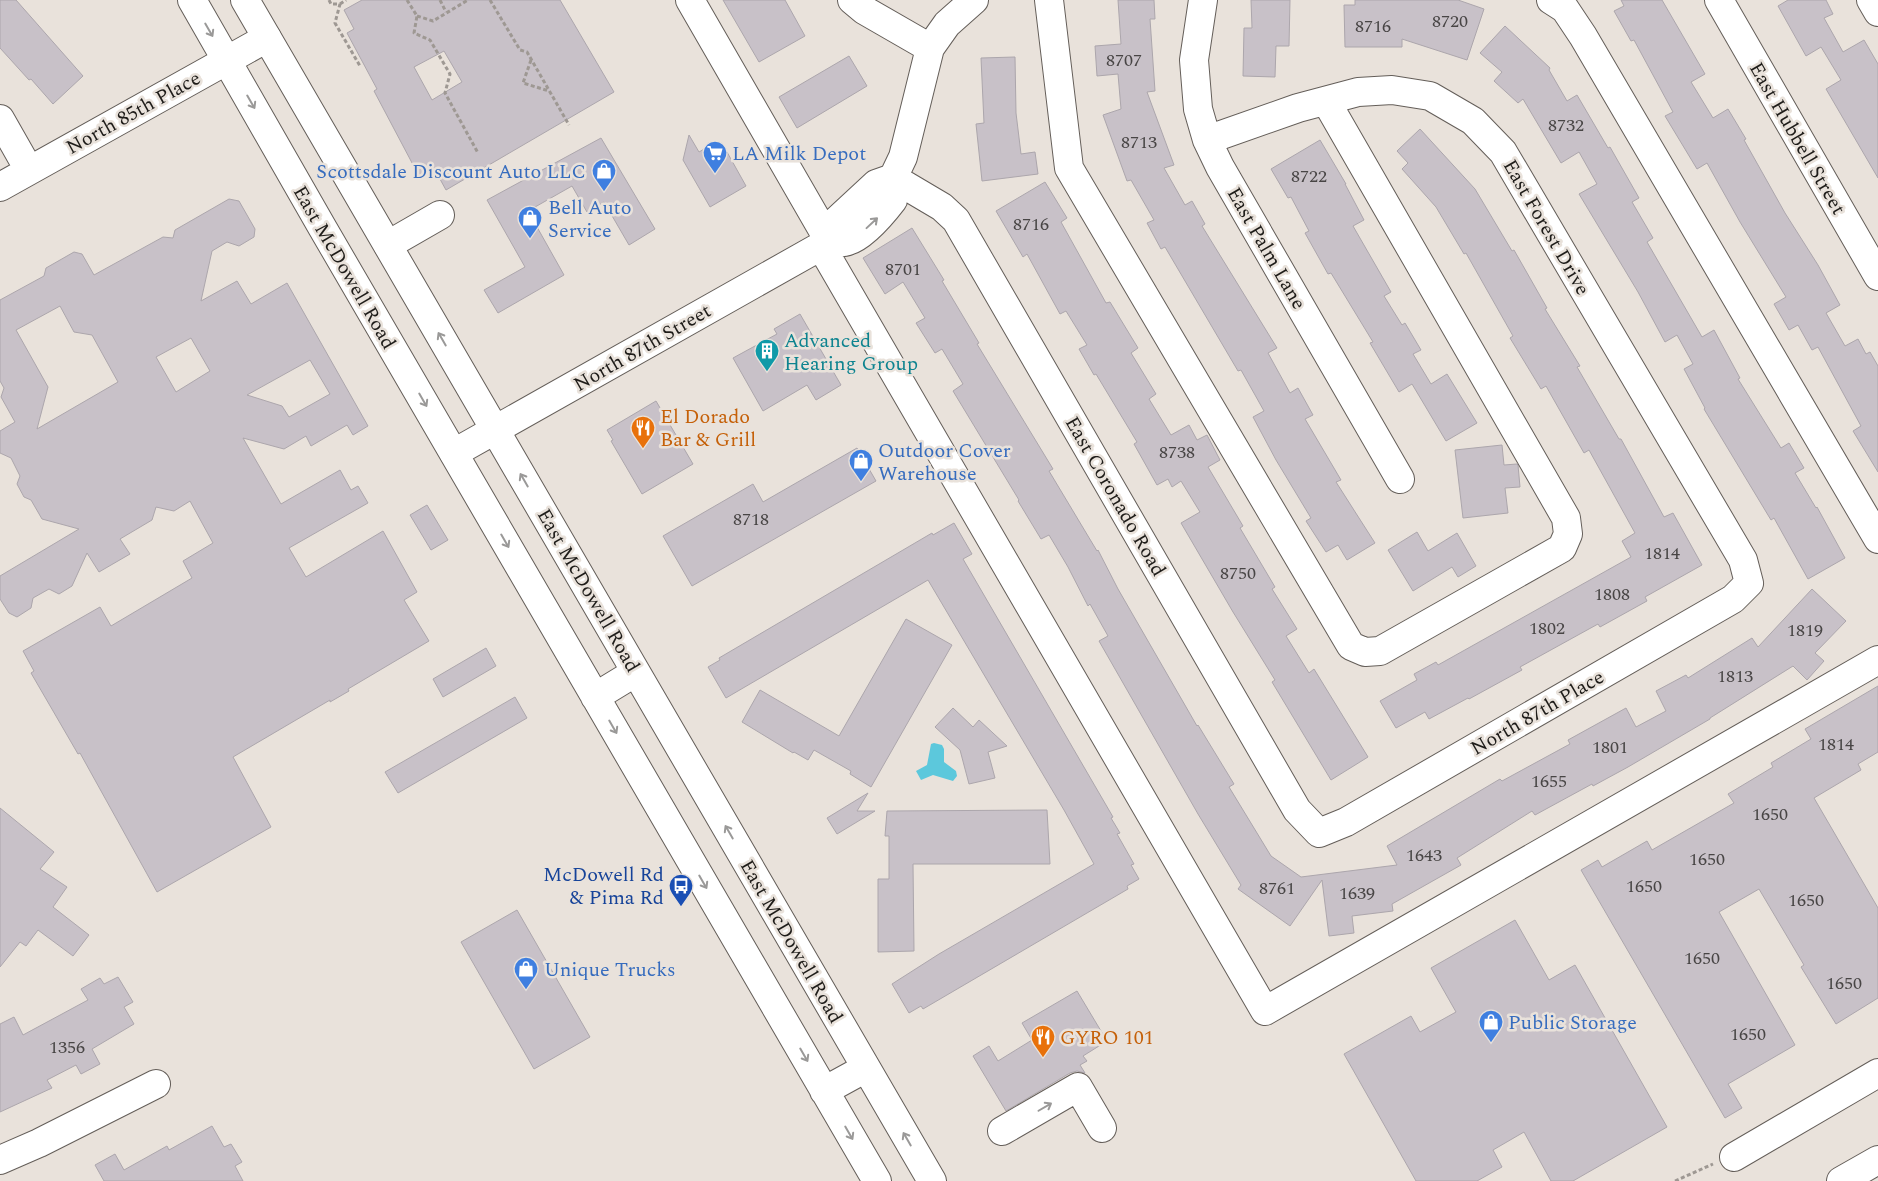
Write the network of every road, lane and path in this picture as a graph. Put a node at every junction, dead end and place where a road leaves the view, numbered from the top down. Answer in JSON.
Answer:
{"nodes":[{"id":1,"x":192,"y":0,"type":"edge"},
{"id":2,"x":245,"y":0,"type":"edge"},
{"id":3,"x":329,"y":0,"type":"edge"},
{"id":4,"x":346,"y":0,"type":"edge"},
{"id":5,"x":407,"y":0,"type":"edge"},
{"id":6,"x":440,"y":0,"type":"edge"},
{"id":7,"x":468,"y":0,"type":"edge"},
{"id":8,"x":490,"y":0,"type":"edge"},
{"id":9,"x":690,"y":0,"type":"edge"},
{"id":10,"x":852,"y":0,"type":"edge"},
{"id":11,"x":974,"y":0,"type":"edge"},
{"id":12,"x":1049,"y":0,"type":"edge"},
{"id":13,"x":1203,"y":0,"type":"edge"},
{"id":14,"x":1551,"y":0,"type":"edge"},
{"id":15,"x":1719,"y":0,"type":"edge"},
{"id":16,"x":1871,"y":0,"type":"edge"},
{"id":17,"x":340,"y":4,"type":"junction"},
{"id":18,"x":446,"y":12,"type":"junction"},
{"id":19,"x":1878,"y":12,"type":"edge"},
{"id":20,"x":417,"y":16,"type":"junction"},
{"id":21,"x":267,"y":38,"type":"junction"},
{"id":22,"x":930,"y":48,"type":"junction"},
{"id":23,"x":532,"y":59,"type":"junction"},
{"id":24,"x":227,"y":60,"type":"junction"},
{"id":25,"x":360,"y":66,"type":"dead end"},
{"id":26,"x":549,"y":90,"type":"junction"},
{"id":27,"x":1326,"y":101,"type":"junction"},
{"id":28,"x":0,"y":119,"type":"edge"},
{"id":29,"x":569,"y":126,"type":"dead end"},
{"id":30,"x":1207,"y":140,"type":"junction"},
{"id":31,"x":478,"y":153,"type":"dead end"},
{"id":32,"x":30,"y":170,"type":"junction"},
{"id":33,"x":894,"y":178,"type":"junction"},
{"id":34,"x":0,"y":188,"type":"edge"},
{"id":35,"x":440,"y":215,"type":"dead end"},
{"id":36,"x":825,"y":244,"type":"junction"},
{"id":37,"x":388,"y":245,"type":"junction"},
{"id":38,"x":1878,"y":276,"type":"edge"},
{"id":39,"x":495,"y":430,"type":"junction"},
{"id":40,"x":454,"y":453,"type":"junction"},
{"id":41,"x":1400,"y":479,"type":"dead end"},
{"id":42,"x":1878,"y":539,"type":"edge"},
{"id":43,"x":1750,"y":583,"type":"joint"},
{"id":44,"x":1878,"y":660,"type":"edge"},
{"id":45,"x":636,"y":672,"type":"junction"},
{"id":46,"x":595,"y":697,"type":"junction"},
{"id":47,"x":1320,"y":833,"type":"joint"},
{"id":48,"x":866,"y":1068,"type":"junction"},
{"id":49,"x":1878,"y":1073,"type":"edge"},
{"id":50,"x":156,"y":1084,"type":"dead end"},
{"id":51,"x":824,"y":1091,"type":"junction"},
{"id":52,"x":1102,"y":1128,"type":"dead end"},
{"id":53,"x":1002,"y":1131,"type":"dead end"},
{"id":54,"x":1727,"y":1159,"type":"joint"},
{"id":55,"x":0,"y":1160,"type":"edge"},
{"id":56,"x":1878,"y":1160,"type":"edge"},
{"id":57,"x":877,"y":1181,"type":"edge"},
{"id":58,"x":932,"y":1181,"type":"edge"},
{"id":59,"x":1675,"y":1181,"type":"edge"},
{"id":60,"x":1841,"y":1181,"type":"edge"}],
"edges":[{"from":1,"to":24,"type":"street","name":"East McDowell Road","one_way":true},
{"from":2,"to":21,"type":"street","name":"East McDowell Road"},
{"from":3,"to":17,"type":"path"},
{"from":4,"to":17,"type":"path"},
{"from":5,"to":20,"type":"path"},
{"from":6,"to":18,"type":"path"},
{"from":7,"to":18,"type":"path"},
{"from":8,"to":23,"type":"path"},
{"from":9,"to":36,"type":"street"},
{"from":10,"to":22,"type":"street"},
{"from":11,"to":22,"type":"street","name":"North 87th Street"},
{"from":12,"to":27,"type":"street"},
{"from":13,"to":30,"type":"street","name":"East Palm Lane"},
{"from":14,"to":42,"type":"street"},
{"from":15,"to":38,"type":"street","name":"East Hubbell Street"},
{"from":16,"to":19,"type":"street"},
{"from":17,"to":25,"type":"path"},
{"from":18,"to":20,"type":"path"},
{"from":20,"to":31,"type":"path"},
{"from":21,"to":24,"type":"street","name":"North 85th Place"},
{"from":21,"to":37,"type":"street","name":"East McDowell Road"},
{"from":22,"to":33,"type":"street","name":"North 87th Street"},
{"from":23,"to":26,"type":"path"},
{"from":23,"to":26,"type":"path"},
{"from":24,"to":32,"type":"street","name":"North 85th Place"},
{"from":24,"to":40,"type":"street","name":"East McDowell Road","one_way":true},
{"from":26,"to":29,"type":"path"},
{"from":27,"to":30,"type":"street","name":"East Forest Drive"},
{"from":27,"to":43,"type":"street","name":"East Forest Drive"},
{"from":28,"to":32,"type":"street"},
{"from":30,"to":41,"type":"street","name":"East Palm Lane"},
{"from":32,"to":34,"type":"street","name":"North 85th Place"},
{"from":33,"to":36,"type":"street","name":"North 87th Street"},
{"from":33,"to":47,"type":"street","name":"East Coronado Road"},
{"from":35,"to":37,"type":"street"},
{"from":36,"to":39,"type":"street","name":"North 87th Street"},
{"from":36,"to":44,"type":"street"},
{"from":39,"to":37,"type":"street","name":"East McDowell Road","one_way":true},
{"from":39,"to":40,"type":"street","name":"North 87th Street"},
{"from":45,"to":39,"type":"street","name":"East McDowell Road","one_way":true},
{"from":40,"to":46,"type":"street","name":"East McDowell Road","one_way":true},
{"from":43,"to":47,"type":"street","name":"North 87th Place"},
{"from":45,"to":46,"type":"street"},
{"from":48,"to":45,"type":"street","name":"East McDowell Road","one_way":true},
{"from":46,"to":51,"type":"street","name":"East McDowell Road","one_way":true},
{"from":48,"to":51,"type":"street"},
{"from":58,"to":48,"type":"street","name":"East McDowell Road","one_way":true},
{"from":49,"to":54,"type":"street"},
{"from":50,"to":55,"type":"street"},
{"from":51,"to":57,"type":"street","name":"East McDowell Road","one_way":true},
{"from":53,"to":52,"type":"street","one_way":true},
{"from":54,"to":59,"type":"path"},
{"from":56,"to":60,"type":"street"}]}
